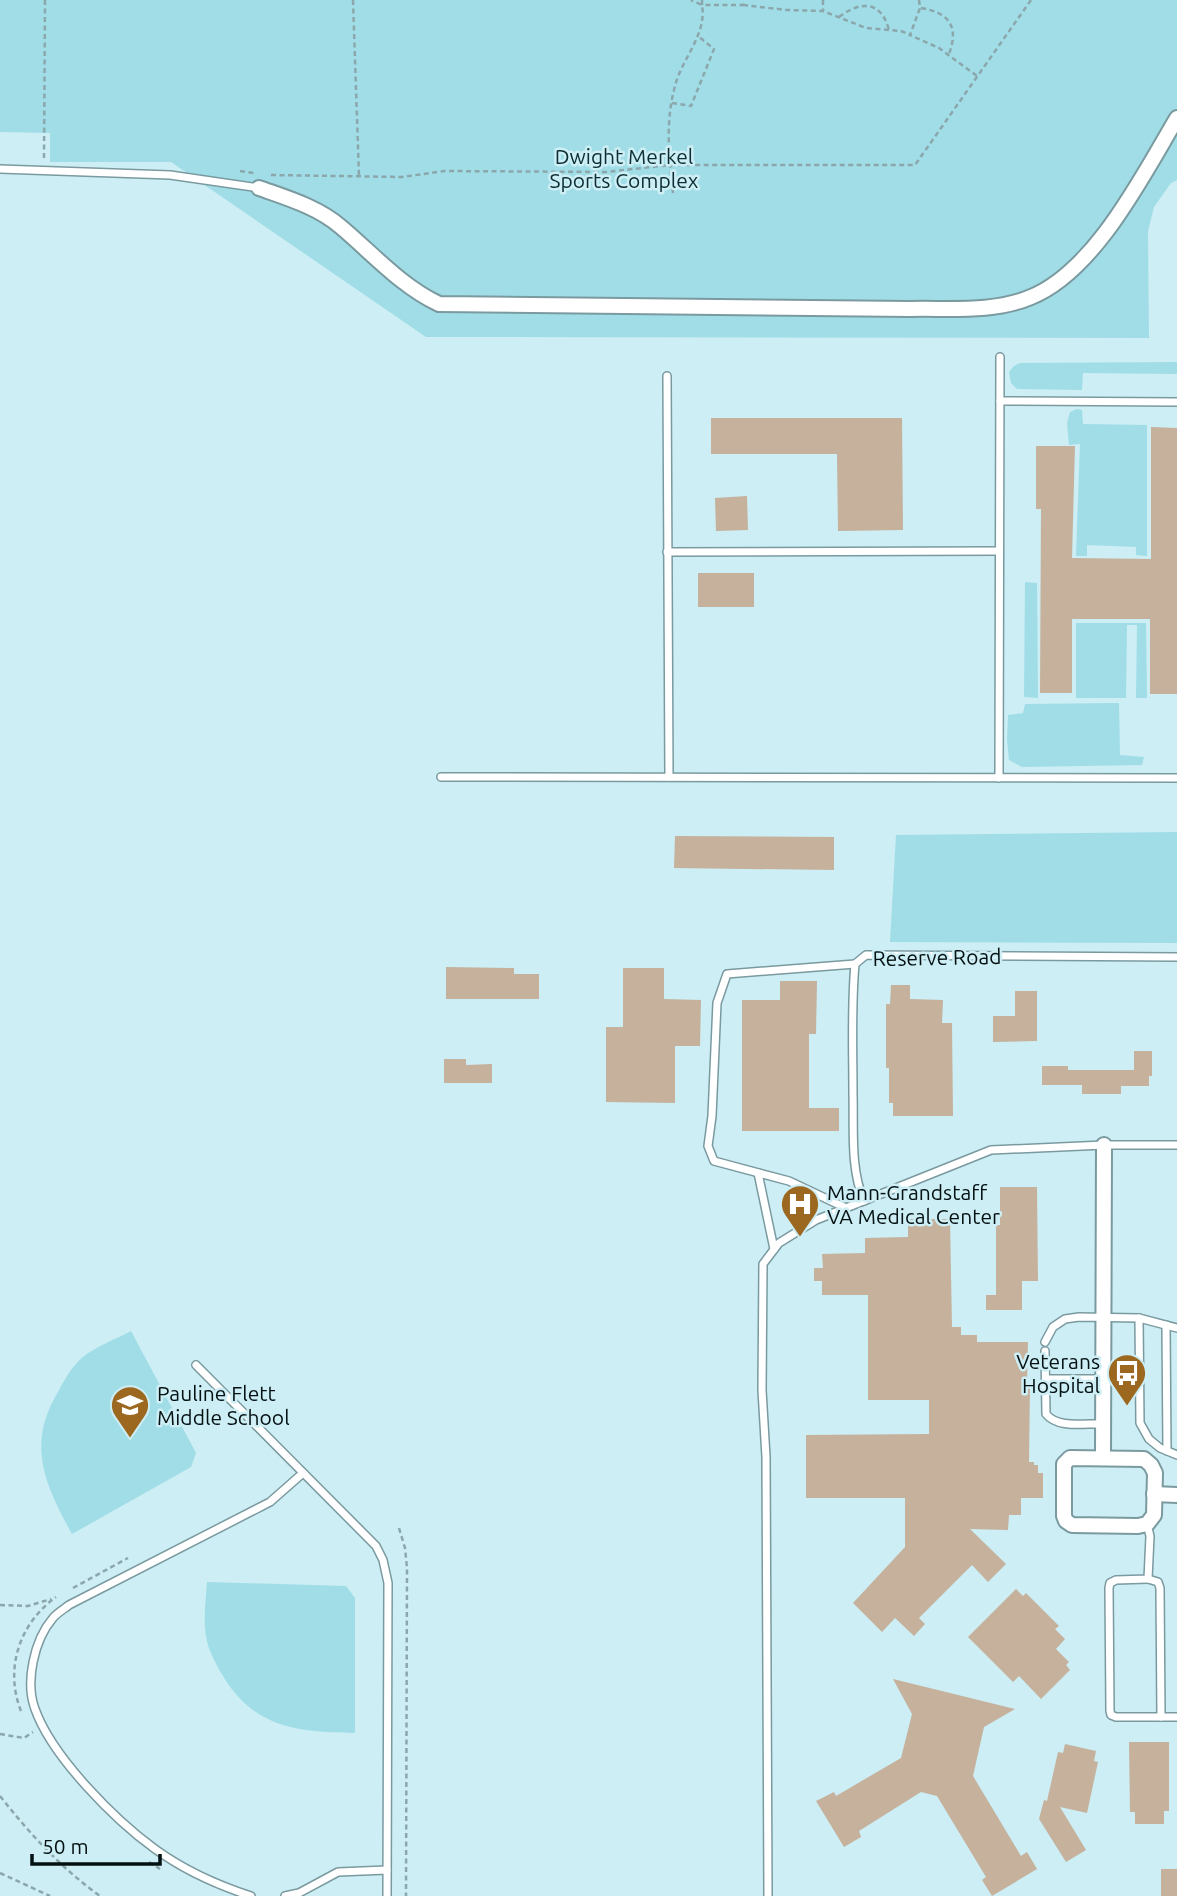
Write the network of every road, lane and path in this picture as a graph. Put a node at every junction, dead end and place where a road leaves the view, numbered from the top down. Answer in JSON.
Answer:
{"nodes":[{"id":1,"x":45,"y":0,"type":"edge"},
{"id":2,"x":353,"y":0,"type":"edge"},
{"id":3,"x":691,"y":0,"type":"edge"},
{"id":4,"x":702,"y":0,"type":"edge"},
{"id":5,"x":743,"y":0,"type":"edge"},
{"id":6,"x":823,"y":0,"type":"edge"},
{"id":7,"x":919,"y":0,"type":"edge"},
{"id":8,"x":1031,"y":0,"type":"edge"},
{"id":9,"x":702,"y":5,"type":"junction"},
{"id":10,"x":743,"y":5,"type":"junction"},
{"id":11,"x":919,"y":8,"type":"junction"},
{"id":12,"x":823,"y":11,"type":"junction"},
{"id":13,"x":839,"y":17,"type":"junction"},
{"id":14,"x":889,"y":30,"type":"junction"},
{"id":15,"x":910,"y":35,"type":"junction"},
{"id":16,"x":698,"y":36,"type":"junction"},
{"id":17,"x":948,"y":54,"type":"junction"},
{"id":18,"x":978,"y":76,"type":"junction"},
{"id":19,"x":671,"y":103,"type":"junction"},
{"id":20,"x":1177,"y":118,"type":"edge"},
{"id":21,"x":670,"y":165,"type":"junction"},
{"id":22,"x":0,"y":169,"type":"edge"},
{"id":23,"x":44,"y":169,"type":"junction"},
{"id":24,"x":234,"y":171,"type":"dead end"},
{"id":25,"x":271,"y":175,"type":"dead end"},
{"id":26,"x":359,"y":177,"type":"junction"},
{"id":27,"x":259,"y":181,"type":"junction"},
{"id":28,"x":673,"y":193,"type":"dead end"},
{"id":29,"x":1000,"y":357,"type":"dead end"},
{"id":30,"x":667,"y":376,"type":"dead end"},
{"id":31,"x":1000,"y":401,"type":"junction"},
{"id":32,"x":1177,"y":402,"type":"edge"},
{"id":33,"x":999,"y":551,"type":"junction"},
{"id":34,"x":667,"y":552,"type":"junction"},
{"id":35,"x":442,"y":777,"type":"dead end"},
{"id":36,"x":669,"y":777,"type":"junction"},
{"id":37,"x":999,"y":778,"type":"junction"},
{"id":38,"x":1177,"y":778,"type":"edge"},
{"id":39,"x":1177,"y":957,"type":"edge"},
{"id":40,"x":855,"y":964,"type":"junction"},
{"id":41,"x":1104,"y":1145,"type":"junction"},
{"id":42,"x":1177,"y":1145,"type":"edge"},
{"id":43,"x":758,"y":1173,"type":"junction"},
{"id":44,"x":864,"y":1201,"type":"junction"},
{"id":45,"x":846,"y":1208,"type":"junction"},
{"id":46,"x":774,"y":1249,"type":"junction"},
{"id":47,"x":1104,"y":1318,"type":"junction"},
{"id":48,"x":1139,"y":1318,"type":"junction"},
{"id":49,"x":1166,"y":1325,"type":"junction"},
{"id":50,"x":1177,"y":1328,"type":"edge"},
{"id":51,"x":196,"y":1365,"type":"dead end"},
{"id":52,"x":1045,"y":1379,"type":"junction"},
{"id":53,"x":1103,"y":1379,"type":"junction"},
{"id":54,"x":1103,"y":1424,"type":"junction"},
{"id":55,"x":1167,"y":1451,"type":"junction"},
{"id":56,"x":1177,"y":1455,"type":"edge"},
{"id":57,"x":1103,"y":1458,"type":"junction"},
{"id":58,"x":303,"y":1473,"type":"junction"},
{"id":59,"x":1154,"y":1494,"type":"junction"},
{"id":60,"x":1177,"y":1495,"type":"edge"},
{"id":61,"x":1147,"y":1524,"type":"junction"},
{"id":62,"x":399,"y":1528,"type":"dead end"},
{"id":63,"x":128,"y":1558,"type":"dead end"},
{"id":64,"x":1148,"y":1579,"type":"junction"},
{"id":65,"x":68,"y":1590,"type":"dead end"},
{"id":66,"x":56,"y":1597,"type":"dead end"},
{"id":67,"x":0,"y":1605,"type":"edge"},
{"id":68,"x":1161,"y":1717,"type":"junction"},
{"id":69,"x":1177,"y":1717,"type":"edge"},
{"id":70,"x":33,"y":1732,"type":"dead end"},
{"id":71,"x":0,"y":1734,"type":"edge"},
{"id":72,"x":0,"y":1796,"type":"edge"},
{"id":73,"x":387,"y":1870,"type":"junction"},
{"id":74,"x":0,"y":1873,"type":"edge"},
{"id":75,"x":50,"y":1896,"type":"edge"},
{"id":76,"x":100,"y":1896,"type":"edge"},
{"id":77,"x":251,"y":1896,"type":"edge"},
{"id":78,"x":285,"y":1896,"type":"edge"},
{"id":79,"x":387,"y":1896,"type":"edge"},
{"id":80,"x":406,"y":1896,"type":"edge"},
{"id":81,"x":768,"y":1896,"type":"edge"}],
"edges":[{"from":1,"to":23,"type":"path"},
{"from":2,"to":26,"type":"path"},
{"from":3,"to":9,"type":"path"},
{"from":4,"to":9,"type":"path"},
{"from":5,"to":10,"type":"path"},
{"from":6,"to":12,"type":"path"},
{"from":7,"to":11,"type":"path"},
{"from":8,"to":18,"type":"path"},
{"from":9,"to":10,"type":"path"},
{"from":9,"to":16,"type":"path"},
{"from":10,"to":12,"type":"path"},
{"from":11,"to":15,"type":"path"},
{"from":11,"to":17,"type":"path"},
{"from":12,"to":13,"type":"path"},
{"from":13,"to":14,"type":"path"},
{"from":13,"to":14,"type":"path"},
{"from":14,"to":15,"type":"path"},
{"from":15,"to":17,"type":"path"},
{"from":16,"to":19,"type":"path"},
{"from":16,"to":19,"type":"path"},
{"from":17,"to":18,"type":"path"},
{"from":18,"to":21,"type":"path"},
{"from":19,"to":21,"type":"path"},
{"from":20,"to":27,"type":"street"},
{"from":21,"to":26,"type":"path"},
{"from":21,"to":28,"type":"path"},
{"from":22,"to":23,"type":"lane"},
{"from":23,"to":27,"type":"lane"},
{"from":24,"to":27,"type":"path"},
{"from":25,"to":26,"type":"path"},
{"from":29,"to":31,"type":"lane"},
{"from":30,"to":34,"type":"lane"},
{"from":31,"to":32,"type":"lane"},
{"from":31,"to":33,"type":"lane"},
{"from":33,"to":34,"type":"lane"},
{"from":33,"to":37,"type":"lane"},
{"from":34,"to":36,"type":"lane"},
{"from":35,"to":36,"type":"lane"},
{"from":36,"to":37,"type":"lane"},
{"from":37,"to":38,"type":"lane"},
{"from":39,"to":40,"type":"lane","name":"Reserve Road"},
{"from":40,"to":43,"type":"lane"},
{"from":40,"to":44,"type":"lane","name":"Reserve Road"},
{"from":41,"to":42,"type":"lane"},
{"from":41,"to":44,"type":"lane"},
{"from":41,"to":47,"type":"street"},
{"from":43,"to":45,"type":"lane"},
{"from":43,"to":46,"type":"lane"},
{"from":44,"to":45,"type":"lane"},
{"from":45,"to":46,"type":"lane"},
{"from":46,"to":81,"type":"lane"},
{"from":47,"to":48,"type":"lane"},
{"from":47,"to":52,"type":"lane"},
{"from":47,"to":53,"type":"street"},
{"from":48,"to":49,"type":"lane"},
{"from":48,"to":55,"type":"lane"},
{"from":49,"to":50,"type":"lane"},
{"from":49,"to":55,"type":"lane"},
{"from":51,"to":58,"type":"lane"},
{"from":52,"to":53,"type":"lane"},
{"from":52,"to":54,"type":"lane"},
{"from":53,"to":54,"type":"street"},
{"from":54,"to":57,"type":"street"},
{"from":55,"to":56,"type":"lane"},
{"from":57,"to":59,"type":"street"},
{"from":57,"to":61,"type":"street"},
{"from":58,"to":73,"type":"lane"},
{"from":58,"to":77,"type":"lane"},
{"from":59,"to":60,"type":"street"},
{"from":59,"to":61,"type":"street"},
{"from":61,"to":64,"type":"lane"},
{"from":62,"to":80,"type":"path"},
{"from":63,"to":65,"type":"path"},
{"from":64,"to":68,"type":"lane"},
{"from":64,"to":68,"type":"lane"},
{"from":66,"to":67,"type":"path"},
{"from":68,"to":69,"type":"lane"},
{"from":70,"to":71,"type":"path"},
{"from":72,"to":76,"type":"path"},
{"from":73,"to":78,"type":"lane"},
{"from":73,"to":79,"type":"lane"},
{"from":74,"to":75,"type":"path"}]}
